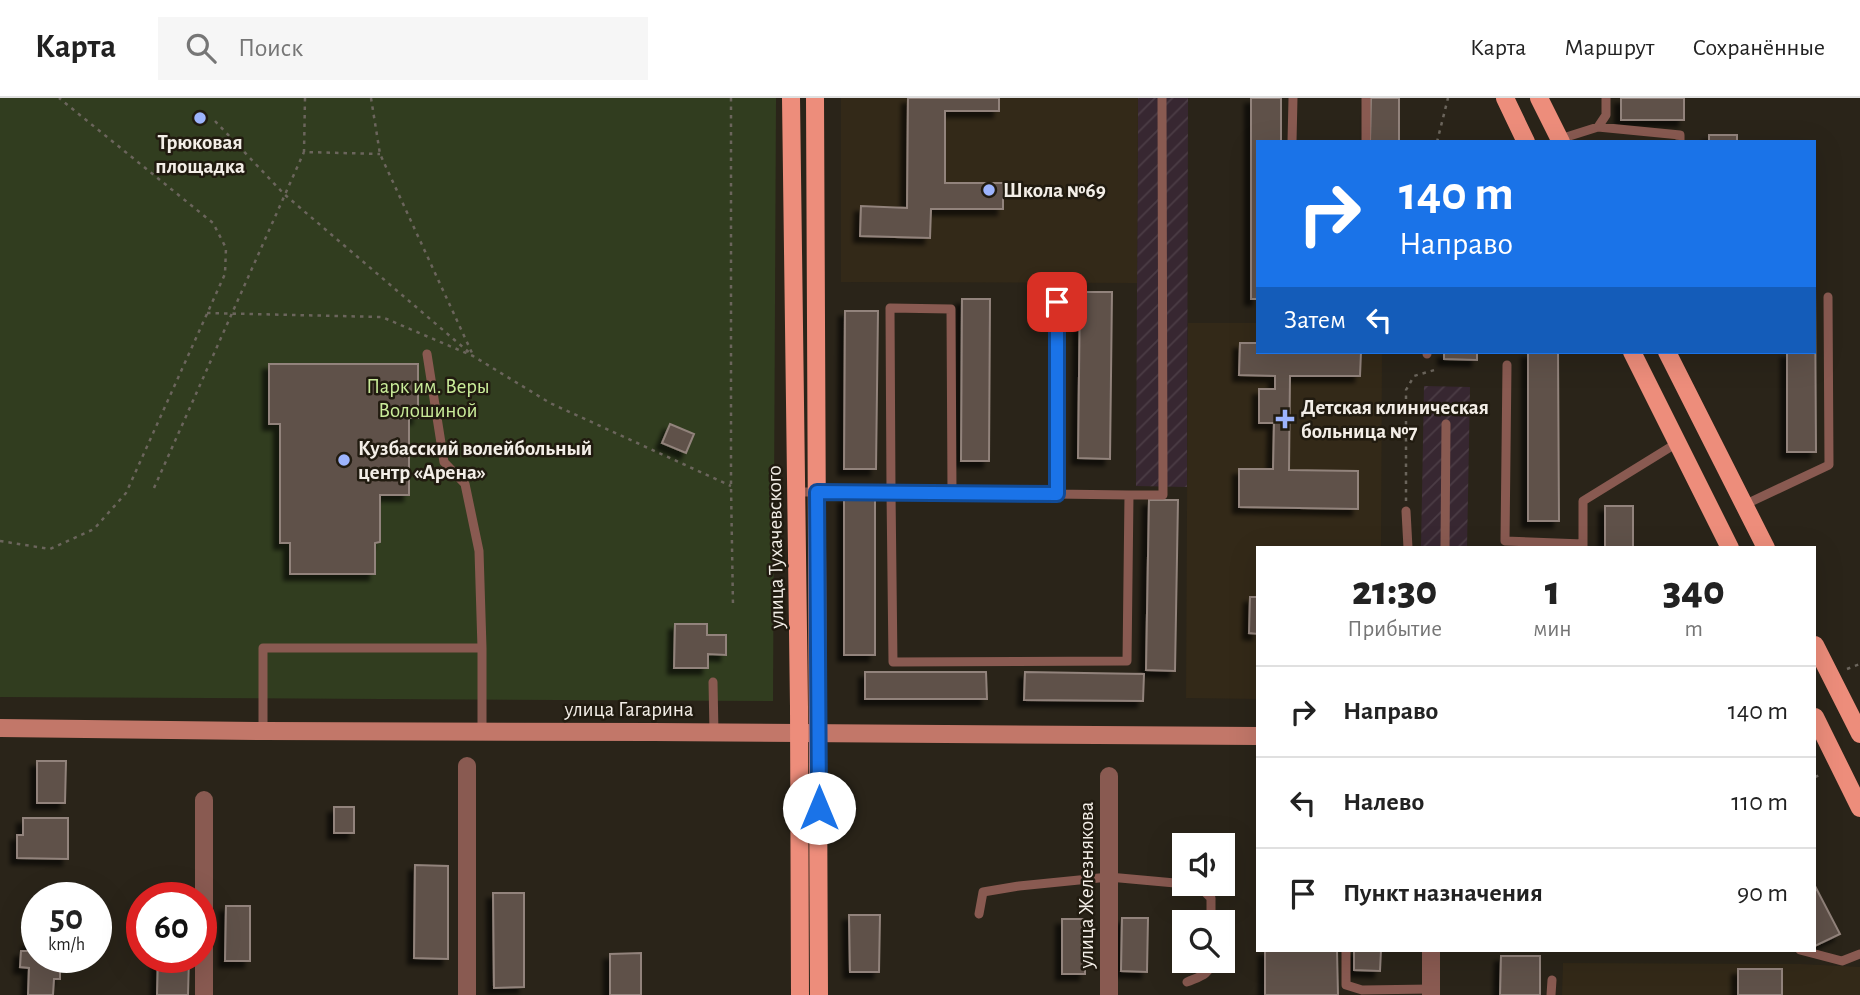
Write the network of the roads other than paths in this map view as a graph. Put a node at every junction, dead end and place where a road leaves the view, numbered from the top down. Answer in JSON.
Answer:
{"nodes":[{"id":1,"x":791,"y":98,"type":"edge"},
{"id":2,"x":815,"y":98,"type":"edge"},
{"id":3,"x":1162,"y":98,"type":"edge"},
{"id":4,"x":1293,"y":98,"type":"edge"},
{"id":5,"x":1366,"y":98,"type":"edge"},
{"id":6,"x":1505,"y":98,"type":"edge"},
{"id":7,"x":1539,"y":98,"type":"edge"},
{"id":8,"x":1606,"y":98,"type":"edge"},
{"id":9,"x":1598,"y":127,"type":"junction"},
{"id":10,"x":1292,"y":140,"type":"edge"},
{"id":11,"x":1366,"y":140,"type":"edge"},
{"id":12,"x":1525,"y":140,"type":"edge"},
{"id":13,"x":1560,"y":140,"type":"edge"},
{"id":14,"x":1680,"y":140,"type":"edge"},
{"id":15,"x":1828,"y":297,"type":"dead end"},
{"id":16,"x":1057,"y":302,"type":"dead end"},
{"id":17,"x":427,"y":354,"type":"dead end"},
{"id":18,"x":1633,"y":354,"type":"edge"},
{"id":19,"x":1670,"y":354,"type":"edge"},
{"id":20,"x":1507,"y":365,"type":"dead end"},
{"id":21,"x":1446,"y":424,"type":"dead end"},
{"id":22,"x":1678,"y":443,"type":"junction"},
{"id":23,"x":797,"y":492,"type":"junction"},
{"id":24,"x":817,"y":492,"type":"junction"},
{"id":25,"x":891,"y":492,"type":"junction"},
{"id":26,"x":952,"y":493,"type":"junction"},
{"id":27,"x":1057,"y":494,"type":"junction"},
{"id":28,"x":1129,"y":495,"type":"junction"},
{"id":29,"x":1744,"y":505,"type":"junction"},
{"id":30,"x":1406,"y":512,"type":"road end"},
{"id":31,"x":1408,"y":546,"type":"edge"},
{"id":32,"x":1445,"y":546,"type":"edge"},
{"id":33,"x":1583,"y":546,"type":"edge"},
{"id":34,"x":1729,"y":546,"type":"edge"},
{"id":35,"x":1765,"y":546,"type":"edge"},
{"id":36,"x":1816,"y":647,"type":"edge"},
{"id":37,"x":482,"y":648,"type":"junction"},
{"id":38,"x":713,"y":681,"type":"dead end"},
{"id":39,"x":1858,"y":725,"type":"edge"},
{"id":40,"x":1817,"y":727,"type":"edge"},
{"id":41,"x":0,"y":728,"type":"edge"},
{"id":42,"x":263,"y":732,"type":"junction"},
{"id":43,"x":482,"y":732,"type":"junction"},
{"id":44,"x":714,"y":733,"type":"junction"},
{"id":45,"x":799,"y":734,"type":"junction"},
{"id":46,"x":819,"y":734,"type":"junction"},
{"id":47,"x":1256,"y":736,"type":"edge"},
{"id":48,"x":467,"y":766,"type":"dead end"},
{"id":49,"x":1109,"y":776,"type":"dead end"},
{"id":50,"x":204,"y":800,"type":"dead end"},
{"id":51,"x":1860,"y":808,"type":"edge"},
{"id":52,"x":1109,"y":877,"type":"junction"},
{"id":53,"x":1211,"y":910,"type":"edge"},
{"id":54,"x":979,"y":914,"type":"dead end"},
{"id":55,"x":1346,"y":952,"type":"edge"},
{"id":56,"x":1431,"y":952,"type":"edge"},
{"id":57,"x":1808,"y":952,"type":"edge"},
{"id":58,"x":1860,"y":954,"type":"edge"},
{"id":59,"x":1207,"y":973,"type":"edge"},
{"id":60,"x":1552,"y":980,"type":"dead end"},
{"id":61,"x":1187,"y":982,"type":"dead end"},
{"id":62,"x":1431,"y":992,"type":"edge"},
{"id":63,"x":204,"y":995,"type":"edge"},
{"id":64,"x":467,"y":995,"type":"edge"},
{"id":65,"x":800,"y":995,"type":"edge"},
{"id":66,"x":819,"y":995,"type":"edge"},
{"id":67,"x":1109,"y":995,"type":"edge"},
{"id":68,"x":1551,"y":995,"type":"edge"}],
"edges":[{"from":1,"to":23,"type":"main road","name":"улица Тухачевского"},
{"from":2,"to":24,"type":"main road","name":"улица Тухачевского"},
{"from":3,"to":28,"type":"lane"},
{"from":4,"to":10,"type":"lane"},
{"from":5,"to":11,"type":"lane"},
{"from":6,"to":12,"type":"main road"},
{"from":7,"to":13,"type":"main road"},
{"from":8,"to":9,"type":"lane"},
{"from":9,"to":13,"type":"lane"},
{"from":9,"to":14,"type":"lane"},
{"from":15,"to":29,"type":"lane"},
{"from":16,"to":27,"type":"lane"},
{"from":17,"to":37,"type":"lane"},
{"from":18,"to":22,"type":"main road"},
{"from":19,"to":29,"type":"main road"},
{"from":20,"to":33,"type":"lane"},
{"from":21,"to":32,"type":"lane"},
{"from":22,"to":33,"type":"lane"},
{"from":22,"to":34,"type":"main road"},
{"from":23,"to":24,"type":"lane"},
{"from":23,"to":45,"type":"main road","name":"улица Тухачевского"},
{"from":24,"to":25,"type":"lane"},
{"from":24,"to":46,"type":"main road","name":"улица Тухачевского"},
{"from":25,"to":26,"type":"lane"},
{"from":25,"to":26,"type":"lane"},
{"from":25,"to":28,"type":"lane"},
{"from":26,"to":27,"type":"lane"},
{"from":27,"to":28,"type":"lane"},
{"from":29,"to":35,"type":"main road"},
{"from":30,"to":31,"type":"lane"},
{"from":36,"to":39,"type":"main road"},
{"from":37,"to":42,"type":"lane"},
{"from":37,"to":43,"type":"lane"},
{"from":38,"to":44,"type":"lane"},
{"from":39,"to":40,"type":"main road"},
{"from":40,"to":51,"type":"main road"},
{"from":41,"to":42,"type":"street","name":"улица Гагарина"},
{"from":42,"to":43,"type":"street","name":"улица Гагарина"},
{"from":43,"to":44,"type":"street","name":"улица Гагарина"},
{"from":44,"to":45,"type":"street","name":"улица Гагарина"},
{"from":45,"to":46,"type":"street","name":"улица Гагарина"},
{"from":45,"to":65,"type":"main road","name":"улица Тухачевского"},
{"from":46,"to":47,"type":"street","name":"улица Гагарина"},
{"from":46,"to":66,"type":"main road","name":"улица Тухачевского"},
{"from":48,"to":64,"type":"street"},
{"from":49,"to":52,"type":"street","name":"улица Железнякова"},
{"from":50,"to":63,"type":"street"},
{"from":52,"to":53,"type":"lane"},
{"from":52,"to":54,"type":"lane"},
{"from":52,"to":67,"type":"street","name":"улица Железнякова"},
{"from":55,"to":62,"type":"lane"},
{"from":56,"to":62,"type":"street"},
{"from":57,"to":58,"type":"lane"},
{"from":59,"to":61,"type":"lane"},
{"from":60,"to":68,"type":"lane"}]}
